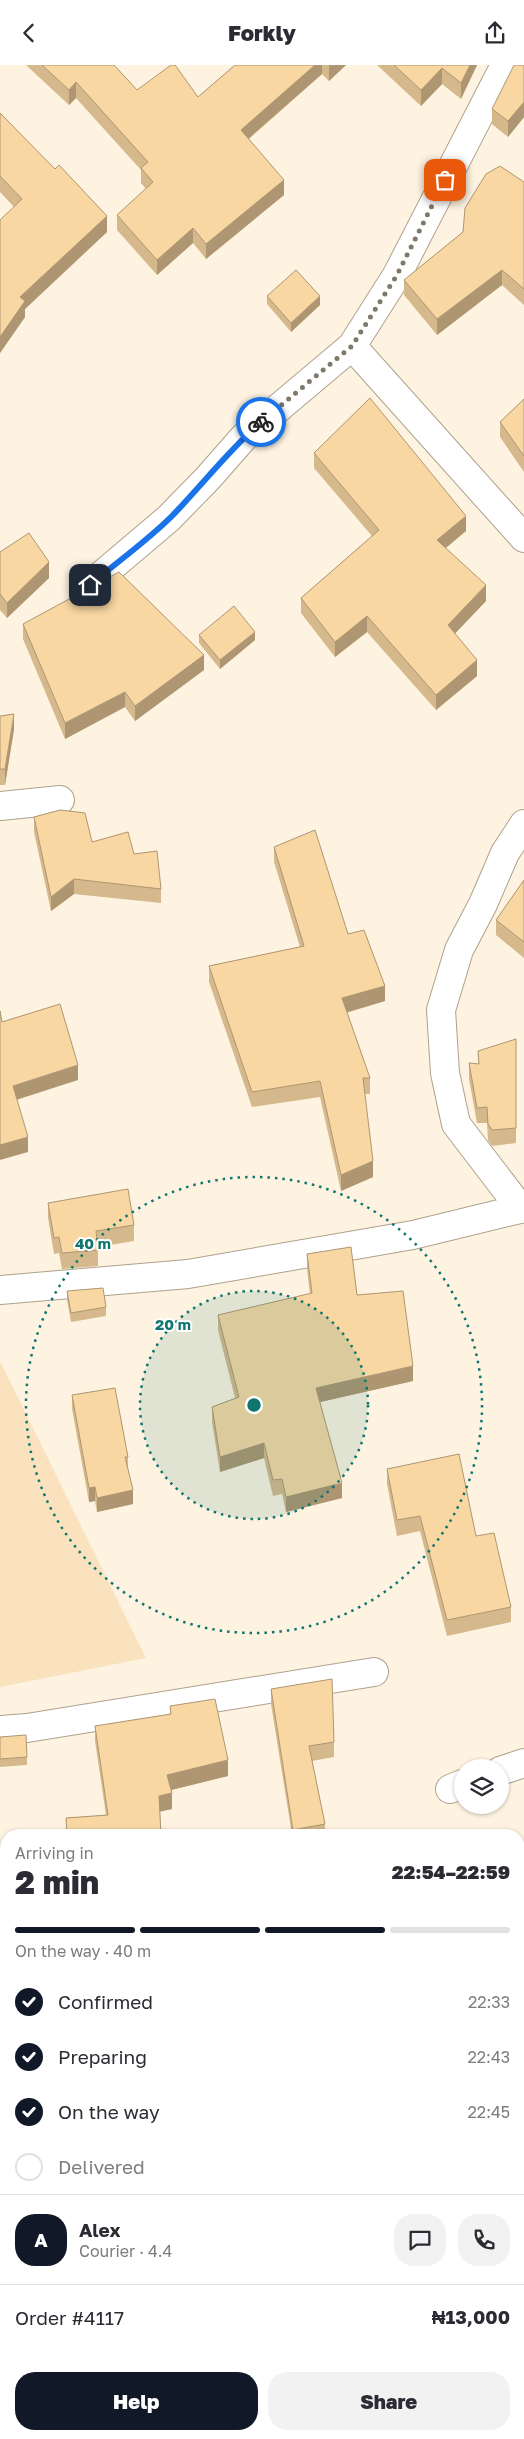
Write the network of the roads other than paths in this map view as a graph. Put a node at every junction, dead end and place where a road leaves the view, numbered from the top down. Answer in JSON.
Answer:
{"nodes":[{"id":1,"x":506,"y":65,"type":"edge"},
{"id":2,"x":352,"y":346,"type":"junction"},
{"id":3,"x":524,"y":538,"type":"edge"},
{"id":4,"x":90,"y":585,"type":"edge"},
{"id":5,"x":60,"y":800,"type":"dead end"},
{"id":6,"x":0,"y":806,"type":"edge"},
{"id":7,"x":524,"y":824,"type":"edge"},
{"id":8,"x":522,"y":1209,"type":"edge"},
{"id":9,"x":0,"y":1290,"type":"edge"},
{"id":10,"x":374,"y":1672,"type":"dead end"},
{"id":11,"x":0,"y":1730,"type":"edge"},
{"id":12,"x":524,"y":1763,"type":"edge"},
{"id":13,"x":509,"y":1768,"type":"edge"}],
"edges":[{"from":1,"to":2,"type":"street"},
{"from":2,"to":3,"type":"street"},
{"from":2,"to":4,"type":"street"},
{"from":5,"to":6,"type":"street"},
{"from":7,"to":8,"type":"street"},
{"from":8,"to":9,"type":"street"},
{"from":10,"to":11,"type":"street"},
{"from":12,"to":13,"type":"street"}]}
